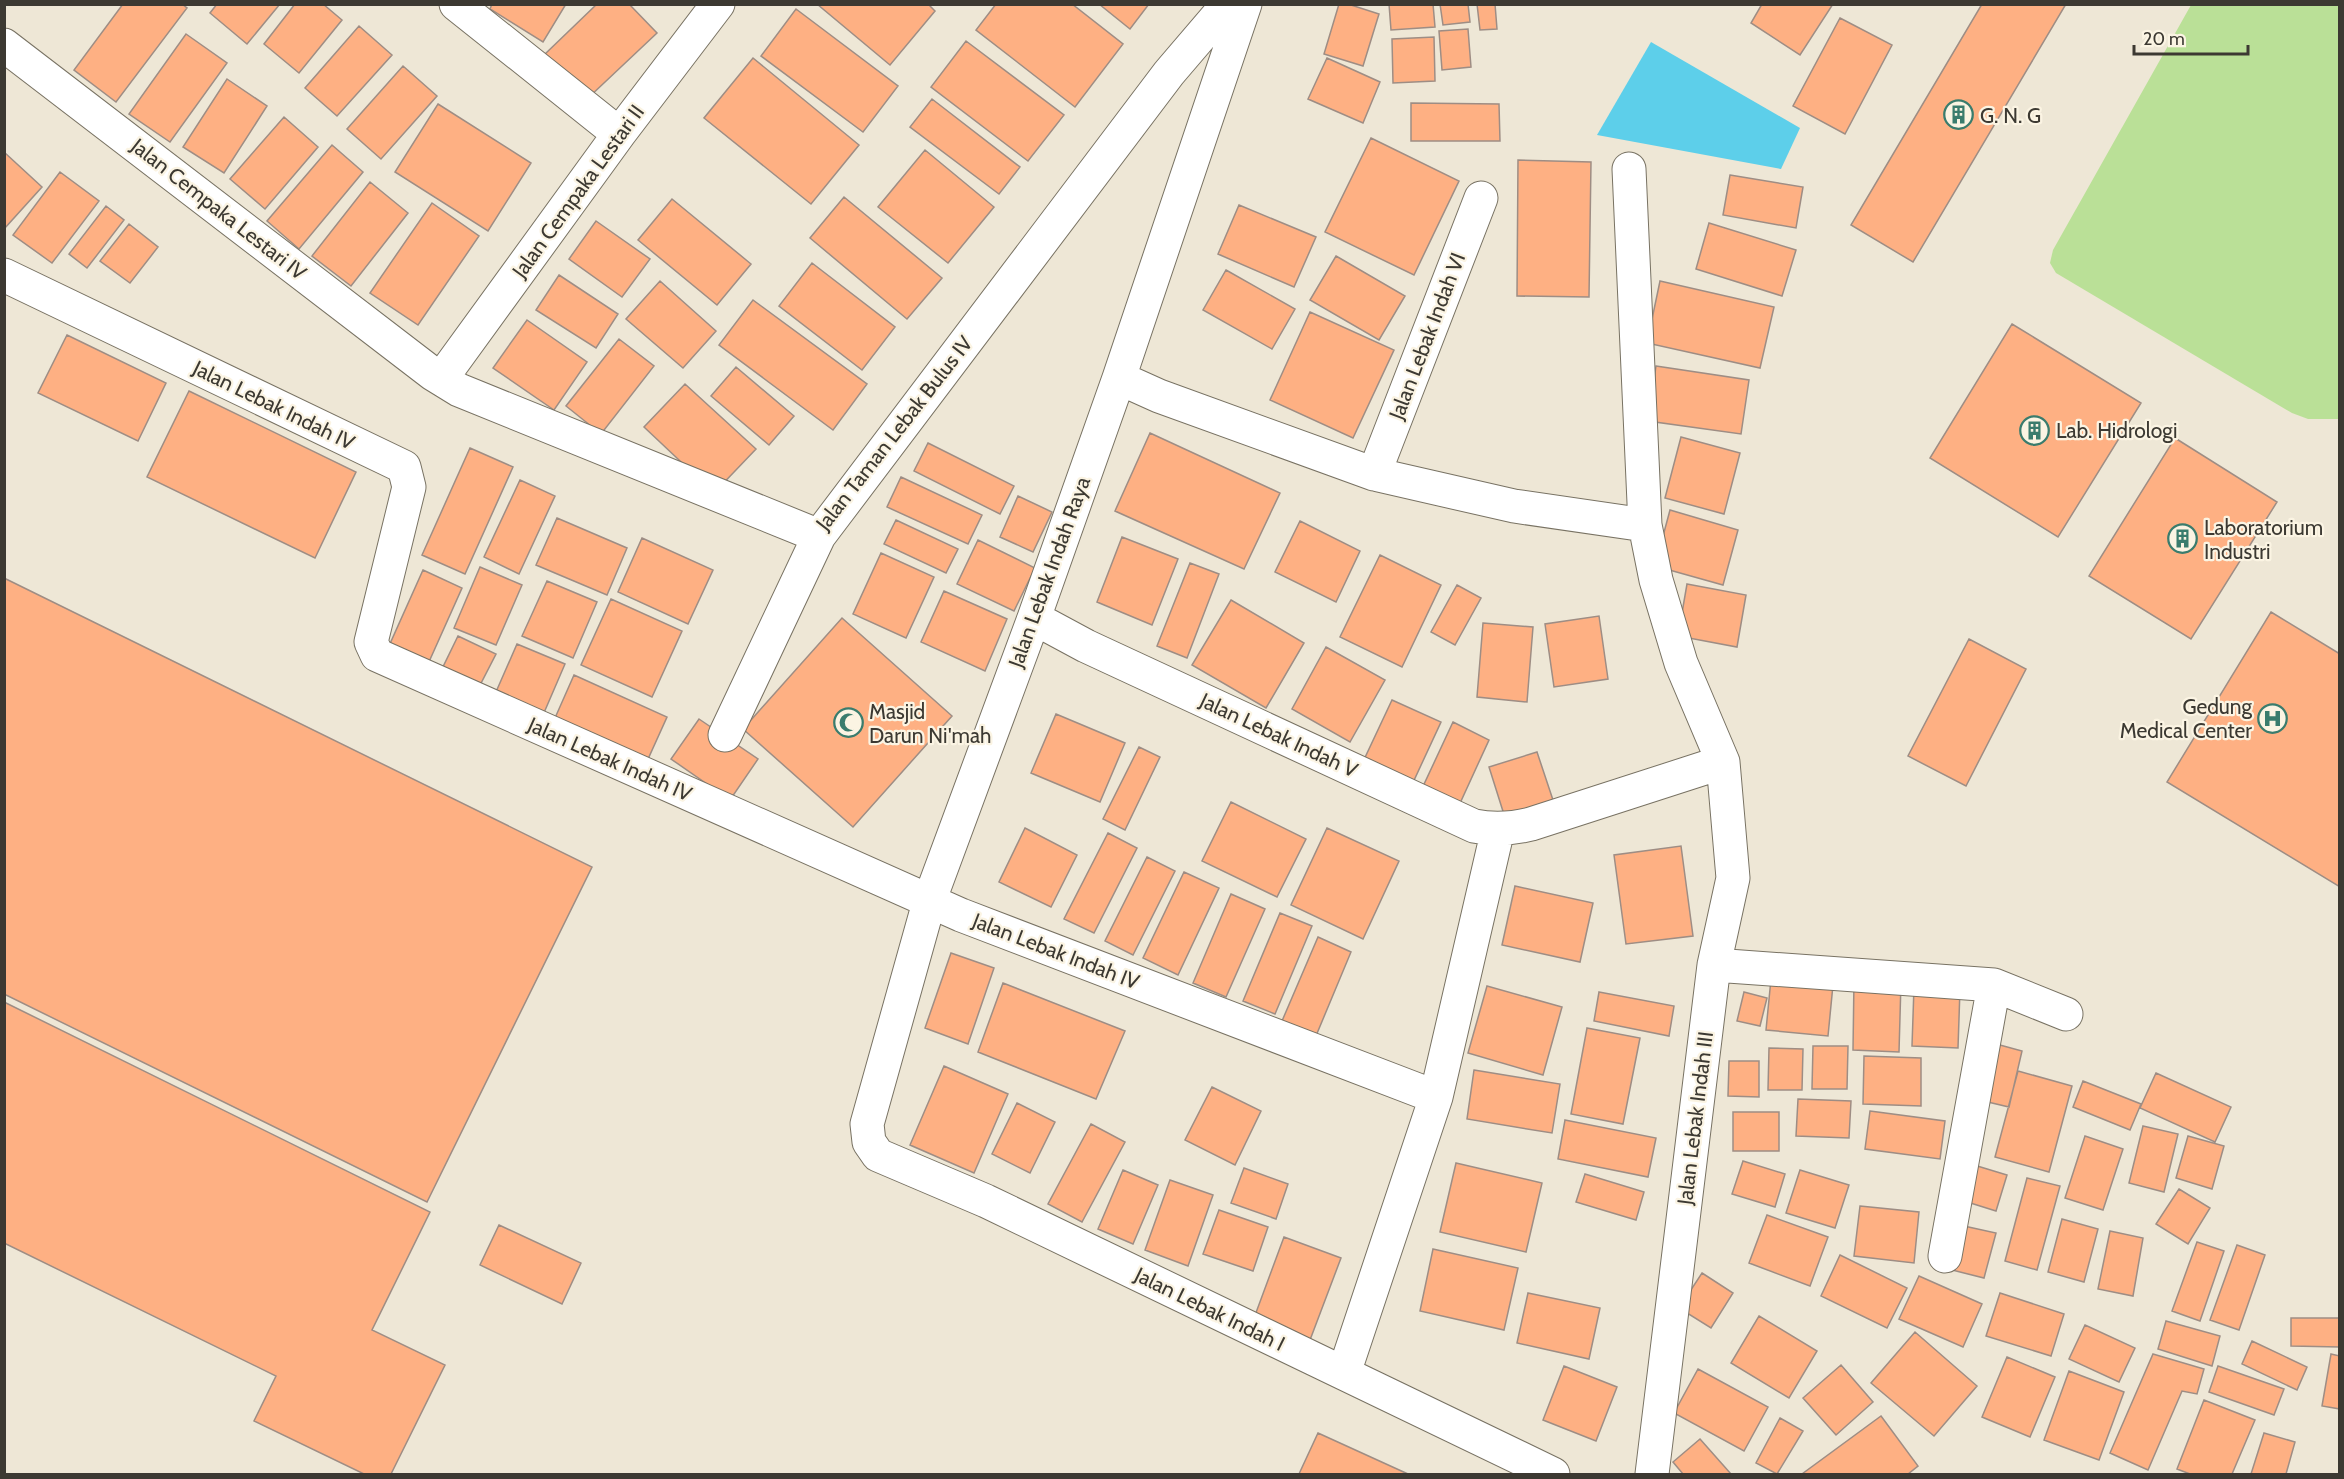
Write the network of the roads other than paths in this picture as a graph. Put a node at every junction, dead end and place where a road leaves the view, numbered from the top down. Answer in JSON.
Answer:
{"nodes":[{"id":1,"x":456,"y":4,"type":"edge"},
{"id":2,"x":718,"y":4,"type":"edge"},
{"id":3,"x":1228,"y":4,"type":"edge"},
{"id":4,"x":1245,"y":4,"type":"edge"},
{"id":5,"x":4,"y":45,"type":"edge"},
{"id":6,"x":620,"y":134,"type":"junction"},
{"id":7,"x":1629,"y":169,"type":"dead end"},
{"id":8,"x":1481,"y":198,"type":"dead end"},
{"id":9,"x":4,"y":275,"type":"edge"},
{"id":10,"x":437,"y":376,"type":"junction"},
{"id":11,"x":1119,"y":378,"type":"junction"},
{"id":12,"x":1374,"y":474,"type":"junction"},
{"id":13,"x":1645,"y":525,"type":"junction"},
{"id":14,"x":819,"y":536,"type":"junction"},
{"id":15,"x":1034,"y":618,"type":"junction"},
{"id":16,"x":725,"y":735,"type":"dead end"},
{"id":17,"x":1723,"y":762,"type":"junction"},
{"id":18,"x":1498,"y":830,"type":"junction"},
{"id":19,"x":930,"y":899,"type":"junction"},
{"id":20,"x":1714,"y":965,"type":"junction"},
{"id":21,"x":1994,"y":985,"type":"junction"},
{"id":22,"x":2066,"y":1014,"type":"dead end"},
{"id":23,"x":1436,"y":1097,"type":"junction"},
{"id":24,"x":869,"y":1142,"type":"joint"},
{"id":25,"x":1945,"y":1256,"type":"dead end"},
{"id":26,"x":1344,"y":1374,"type":"junction"},
{"id":27,"x":1553,"y":1474,"type":"edge"},
{"id":28,"x":1652,"y":1474,"type":"edge"}],
"edges":[{"from":1,"to":6,"type":"street"},
{"from":2,"to":6,"type":"street","name":"Jalan Cempaka Lestari II"},
{"from":3,"to":14,"type":"street","name":"Jalan Taman Lebak Bulus IV"},
{"from":4,"to":11,"type":"street","name":"Jalan Lebak Indah Raya"},
{"from":5,"to":10,"type":"street","name":"Jalan Cempaka Lestari IV"},
{"from":6,"to":10,"type":"street","name":"Jalan Cempaka Lestari II"},
{"from":7,"to":13,"type":"street","name":"Jalan Lebak Indah III"},
{"from":8,"to":12,"type":"street","name":"Jalan Lebak Indah VI"},
{"from":9,"to":19,"type":"street","name":"Jalan Lebak Indah IV"},
{"from":10,"to":14,"type":"street","name":"Jalan Taman Lebak Bulus IV"},
{"from":11,"to":12,"type":"street"},
{"from":11,"to":15,"type":"street","name":"Jalan Lebak Indah Raya"},
{"from":12,"to":13,"type":"street"},
{"from":13,"to":17,"type":"street","name":"Jalan Lebak Indah III"},
{"from":14,"to":16,"type":"street"},
{"from":15,"to":18,"type":"street","name":"Jalan Lebak Indah V"},
{"from":15,"to":19,"type":"street","name":"Jalan Lebak Indah Raya"},
{"from":17,"to":18,"type":"street","name":"Jalan Lebak Indah V"},
{"from":17,"to":20,"type":"street","name":"Jalan Lebak Indah III"},
{"from":18,"to":23,"type":"street"},
{"from":19,"to":23,"type":"street","name":"Jalan Lebak Indah IV"},
{"from":19,"to":24,"type":"street","name":"Jalan Lebak Indah Raya"},
{"from":20,"to":21,"type":"street"},
{"from":20,"to":28,"type":"street","name":"Jalan Lebak Indah III"},
{"from":21,"to":22,"type":"street"},
{"from":21,"to":25,"type":"street"},
{"from":23,"to":26,"type":"street"},
{"from":24,"to":26,"type":"street","name":"Jalan Lebak Indah I"},
{"from":26,"to":27,"type":"street","name":"Jalan Lebak Indah I"}]}
